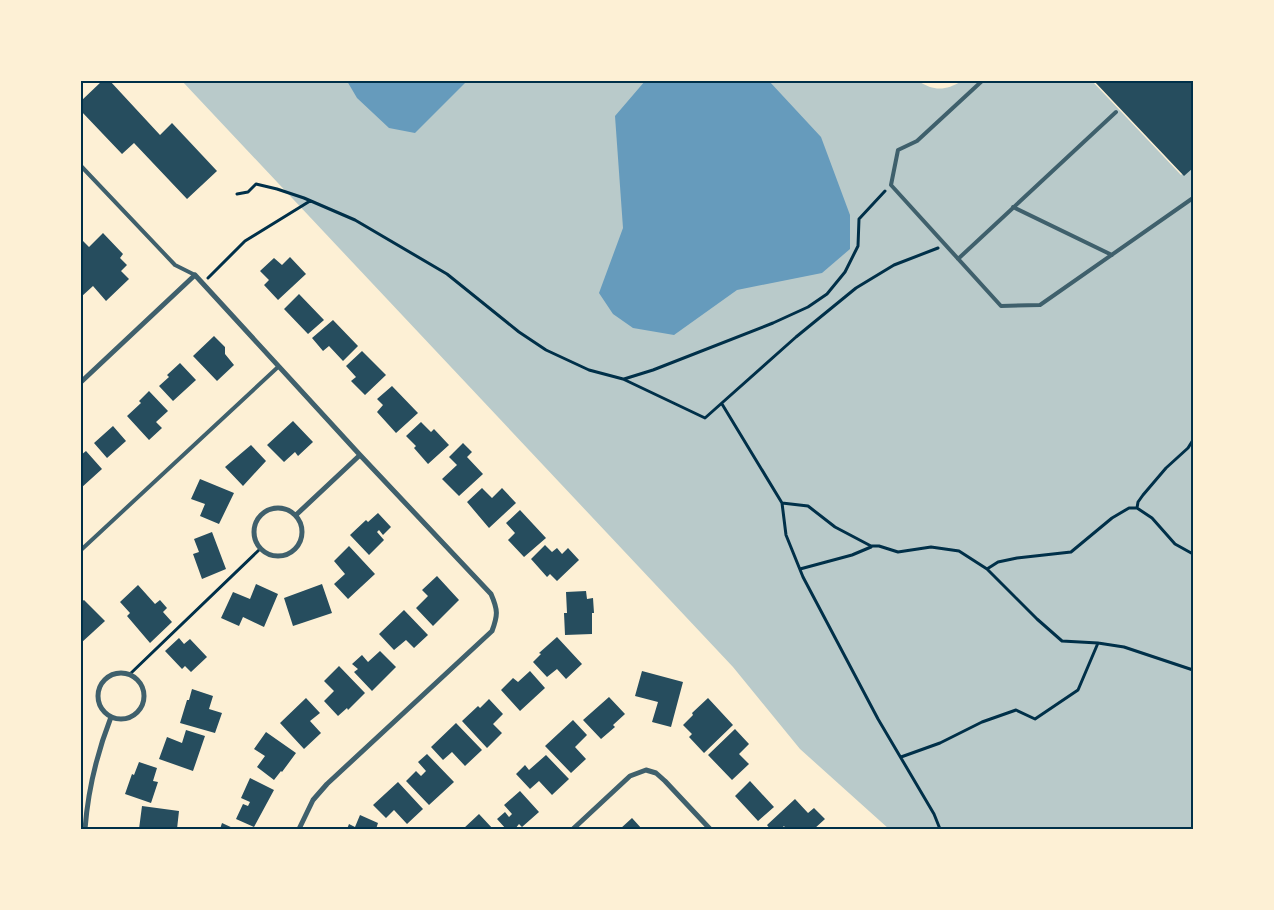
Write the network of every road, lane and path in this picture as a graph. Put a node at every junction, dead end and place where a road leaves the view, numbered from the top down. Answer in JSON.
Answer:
{"nodes":[{"id":1,"x":982,"y":81,"type":"edge"},
{"id":2,"x":1116,"y":112,"type":"dead end"},
{"id":3,"x":81,"y":166,"type":"edge"},
{"id":4,"x":891,"y":185,"type":"junction"},
{"id":5,"x":237,"y":194,"type":"dead end"},
{"id":6,"x":1193,"y":198,"type":"edge"},
{"id":7,"x":310,"y":201,"type":"junction"},
{"id":8,"x":1013,"y":207,"type":"junction"},
{"id":9,"x":946,"y":245,"type":"junction"},
{"id":10,"x":1112,"y":255,"type":"junction"},
{"id":11,"x":958,"y":258,"type":"junction"},
{"id":12,"x":195,"y":275,"type":"junction"},
{"id":13,"x":202,"y":283,"type":"junction"},
{"id":14,"x":278,"y":367,"type":"junction"},
{"id":15,"x":623,"y":379,"type":"junction"},
{"id":16,"x":81,"y":382,"type":"edge"},
{"id":17,"x":722,"y":404,"type":"junction"},
{"id":18,"x":1193,"y":440,"type":"edge"},
{"id":19,"x":360,"y":455,"type":"junction"},
{"id":20,"x":782,"y":503,"type":"junction"},
{"id":21,"x":1137,"y":508,"type":"junction"},
{"id":22,"x":296,"y":515,"type":"junction"},
{"id":23,"x":871,"y":546,"type":"junction"},
{"id":24,"x":260,"y":549,"type":"junction"},
{"id":25,"x":81,"y":550,"type":"edge"},
{"id":26,"x":1193,"y":554,"type":"edge"},
{"id":27,"x":800,"y":568,"type":"junction"},
{"id":28,"x":988,"y":569,"type":"junction"},
{"id":29,"x":1098,"y":643,"type":"junction"},
{"id":30,"x":1193,"y":670,"type":"edge"},
{"id":31,"x":130,"y":674,"type":"junction"},
{"id":32,"x":112,"y":717,"type":"junction"},
{"id":33,"x":901,"y":757,"type":"junction"},
{"id":34,"x":85,"y":829,"type":"edge"},
{"id":35,"x":299,"y":829,"type":"edge"},
{"id":36,"x":572,"y":829,"type":"edge"},
{"id":37,"x":710,"y":829,"type":"edge"},
{"id":38,"x":940,"y":829,"type":"edge"}],
"edges":[{"from":1,"to":4,"type":"lane"},
{"from":2,"to":8,"type":"lane"},
{"from":3,"to":12,"type":"lane"},
{"from":4,"to":9,"type":"lane"},
{"from":4,"to":15,"type":"path"},
{"from":5,"to":7,"type":"path"},
{"from":6,"to":10,"type":"lane"},
{"from":7,"to":13,"type":"path"},
{"from":7,"to":15,"type":"path"},
{"from":8,"to":10,"type":"lane"},
{"from":8,"to":11,"type":"lane"},
{"from":9,"to":11,"type":"lane"},
{"from":9,"to":17,"type":"path"},
{"from":10,"to":11,"type":"lane"},
{"from":12,"to":13,"type":"street"},
{"from":12,"to":16,"type":"street"},
{"from":13,"to":14,"type":"street"},
{"from":14,"to":19,"type":"street"},
{"from":14,"to":25,"type":"lane"},
{"from":15,"to":17,"type":"path"},
{"from":17,"to":20,"type":"path"},
{"from":18,"to":21,"type":"path"},
{"from":19,"to":22,"type":"street"},
{"from":19,"to":35,"type":"street"},
{"from":20,"to":23,"type":"path"},
{"from":20,"to":27,"type":"path"},
{"from":21,"to":26,"type":"path"},
{"from":21,"to":28,"type":"path"},
{"from":22,"to":24,"type":"street"},
{"from":22,"to":24,"type":"street"},
{"from":23,"to":27,"type":"path"},
{"from":23,"to":28,"type":"path"},
{"from":24,"to":31,"type":"path"},
{"from":27,"to":33,"type":"path"},
{"from":28,"to":29,"type":"path"},
{"from":29,"to":30,"type":"path"},
{"from":29,"to":33,"type":"path"},
{"from":31,"to":32,"type":"street"},
{"from":31,"to":32,"type":"street"},
{"from":32,"to":34,"type":"street"},
{"from":33,"to":38,"type":"path"},
{"from":36,"to":37,"type":"street"}]}
